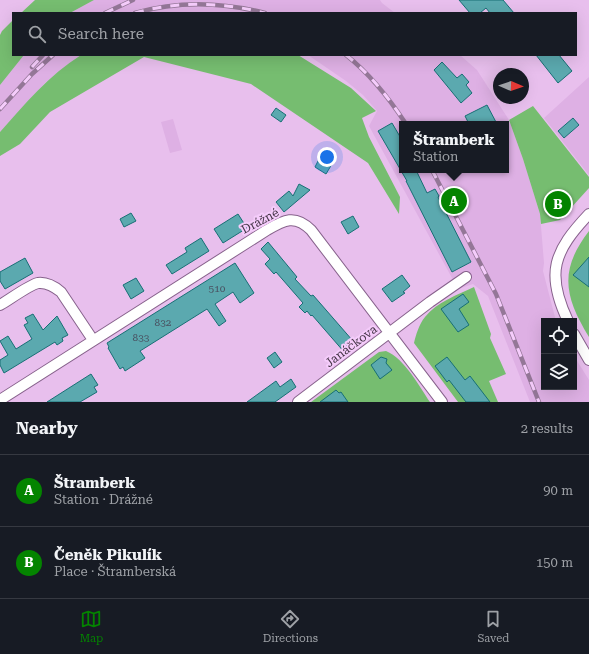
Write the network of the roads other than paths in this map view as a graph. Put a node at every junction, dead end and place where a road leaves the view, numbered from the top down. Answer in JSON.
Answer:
{"nodes":[{"id":1,"x":589,"y":214,"type":"edge"},
{"id":2,"x":466,"y":278,"type":"dead end"},
{"id":3,"x":0,"y":305,"type":"edge"},
{"id":4,"x":567,"y":318,"type":"edge"},
{"id":5,"x":390,"y":333,"type":"junction"},
{"id":6,"x":577,"y":338,"type":"edge"},
{"id":7,"x":93,"y":340,"type":"junction"},
{"id":8,"x":586,"y":350,"type":"edge"},
{"id":9,"x":589,"y":360,"type":"edge"},
{"id":10,"x":0,"y":400,"type":"edge"},
{"id":11,"x":298,"y":402,"type":"edge"},
{"id":12,"x":442,"y":402,"type":"edge"}],
"edges":[{"from":1,"to":4,"type":"street"},
{"from":2,"to":5,"type":"street"},
{"from":3,"to":7,"type":"street"},
{"from":5,"to":7,"type":"street","name":"Drážné"},
{"from":5,"to":11,"type":"street","name":"Janáčkova"},
{"from":5,"to":12,"type":"street","name":"Janáčkova"},
{"from":6,"to":8,"type":"street"},
{"from":7,"to":10,"type":"street","name":"Drážné"},
{"from":8,"to":9,"type":"street"}]}
